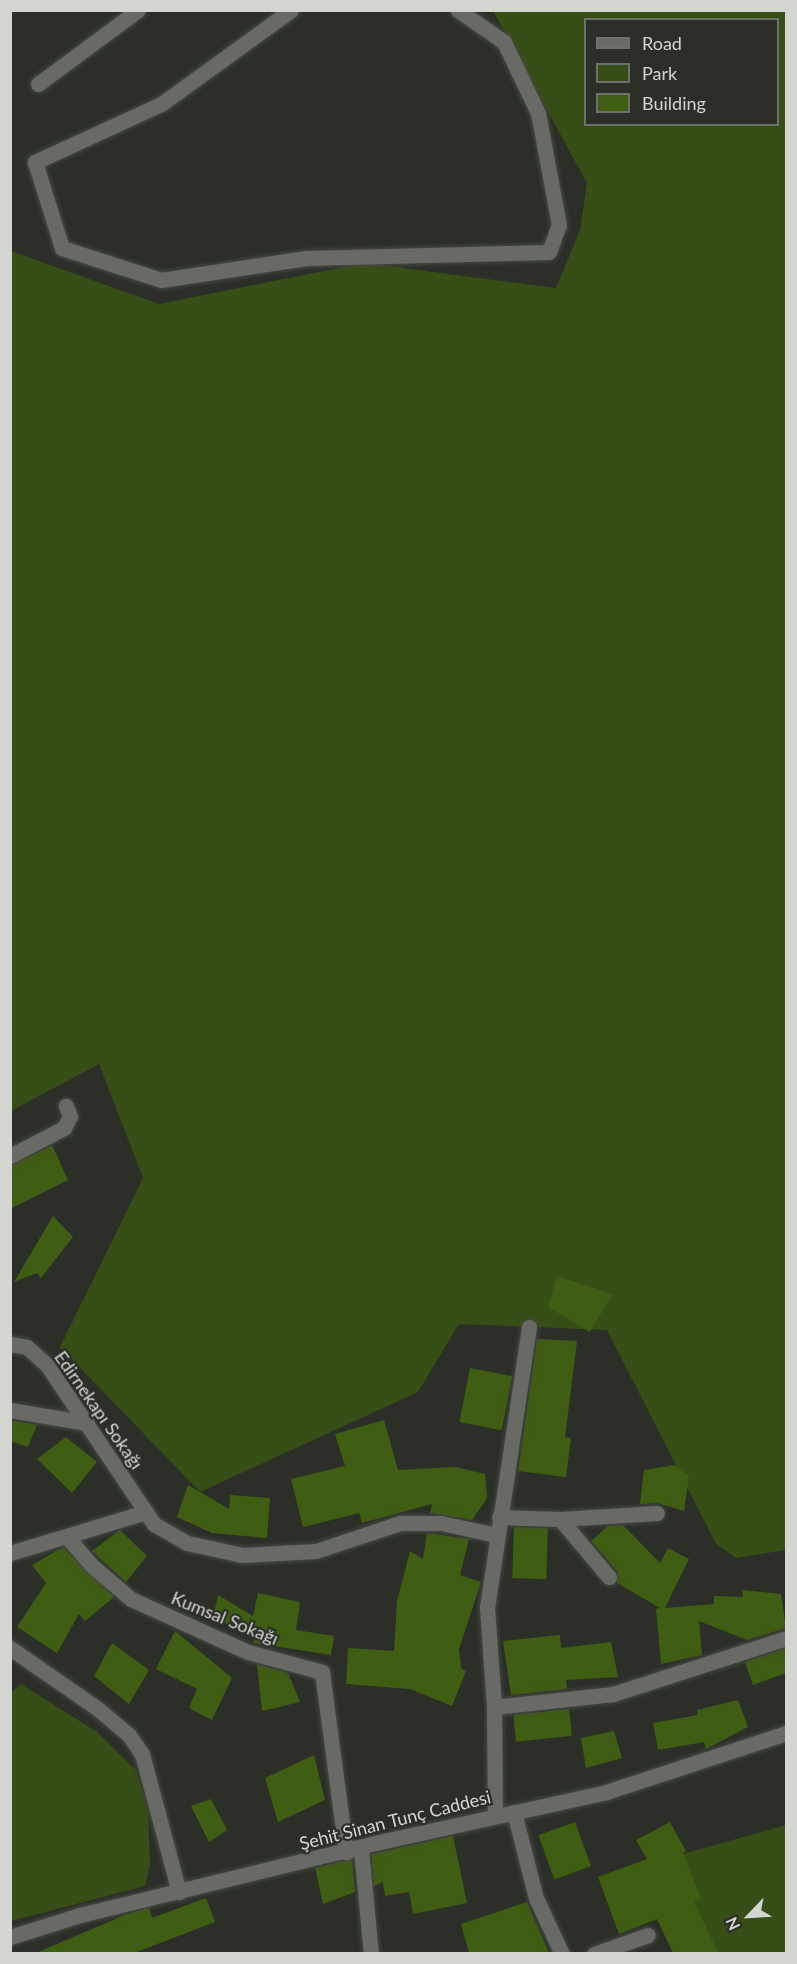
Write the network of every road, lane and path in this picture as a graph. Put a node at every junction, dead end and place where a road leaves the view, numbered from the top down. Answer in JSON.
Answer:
{"nodes":[{"id":1,"x":138,"y":10,"type":"edge"},
{"id":2,"x":291,"y":10,"type":"edge"},
{"id":3,"x":458,"y":10,"type":"edge"},
{"id":4,"x":38,"y":84,"type":"dead end"},
{"id":5,"x":66,"y":1106,"type":"dead end"},
{"id":6,"x":10,"y":1156,"type":"edge"},
{"id":7,"x":529,"y":1326,"type":"dead end"},
{"id":8,"x":10,"y":1344,"type":"edge"},
{"id":9,"x":10,"y":1410,"type":"edge"},
{"id":10,"x":87,"y":1424,"type":"junction"},
{"id":11,"x":146,"y":1512,"type":"junction"},
{"id":12,"x":657,"y":1513,"type":"dead end"},
{"id":13,"x":499,"y":1517,"type":"junction"},
{"id":14,"x":560,"y":1519,"type":"junction"},
{"id":15,"x":496,"y":1535,"type":"junction"},
{"id":16,"x":67,"y":1537,"type":"junction"},
{"id":17,"x":10,"y":1553,"type":"edge"},
{"id":18,"x":609,"y":1577,"type":"dead end"},
{"id":19,"x":786,"y":1638,"type":"edge"},
{"id":20,"x":10,"y":1648,"type":"edge"},
{"id":21,"x":494,"y":1707,"type":"junction"},
{"id":22,"x":786,"y":1733,"type":"edge"},
{"id":23,"x":514,"y":1812,"type":"junction"},
{"id":24,"x":495,"y":1816,"type":"junction"},
{"id":25,"x":353,"y":1850,"type":"junction"},
{"id":26,"x":179,"y":1892,"type":"junction"},
{"id":27,"x":648,"y":1935,"type":"dead end"},
{"id":28,"x":10,"y":1937,"type":"edge"},
{"id":29,"x":371,"y":1953,"type":"edge"},
{"id":30,"x":562,"y":1953,"type":"edge"},
{"id":31,"x":594,"y":1953,"type":"edge"}],
"edges":[{"from":1,"to":4,"type":"street"},
{"from":2,"to":3,"type":"street"},
{"from":5,"to":6,"type":"street"},
{"from":7,"to":13,"type":"street"},
{"from":8,"to":10,"type":"street","name":"Edirnekapı Sokağı"},
{"from":9,"to":10,"type":"street"},
{"from":10,"to":11,"type":"street","name":"Edirnekapı Sokağı"},
{"from":11,"to":15,"type":"street","name":"Edirnekapı Sokağı"},
{"from":11,"to":16,"type":"street"},
{"from":12,"to":14,"type":"street"},
{"from":13,"to":14,"type":"street"},
{"from":13,"to":15,"type":"street"},
{"from":14,"to":18,"type":"street"},
{"from":15,"to":21,"type":"street"},
{"from":16,"to":17,"type":"street"},
{"from":16,"to":25,"type":"street","name":"Kumsal Sokağı"},
{"from":19,"to":21,"type":"street"},
{"from":20,"to":26,"type":"street"},
{"from":21,"to":24,"type":"street"},
{"from":22,"to":23,"type":"street","name":"Şehit Sinan Tunç Caddesi"},
{"from":23,"to":24,"type":"street","name":"Şehit Sinan Tunç Caddesi"},
{"from":23,"to":30,"type":"street"},
{"from":24,"to":25,"type":"street","name":"Şehit Sinan Tunç Caddesi"},
{"from":25,"to":26,"type":"street","name":"Şehit Sinan Tunç Caddesi"},
{"from":25,"to":29,"type":"street"},
{"from":26,"to":28,"type":"street","name":"Şehit Sinan Tunç Caddesi"},
{"from":27,"to":31,"type":"street"}]}
